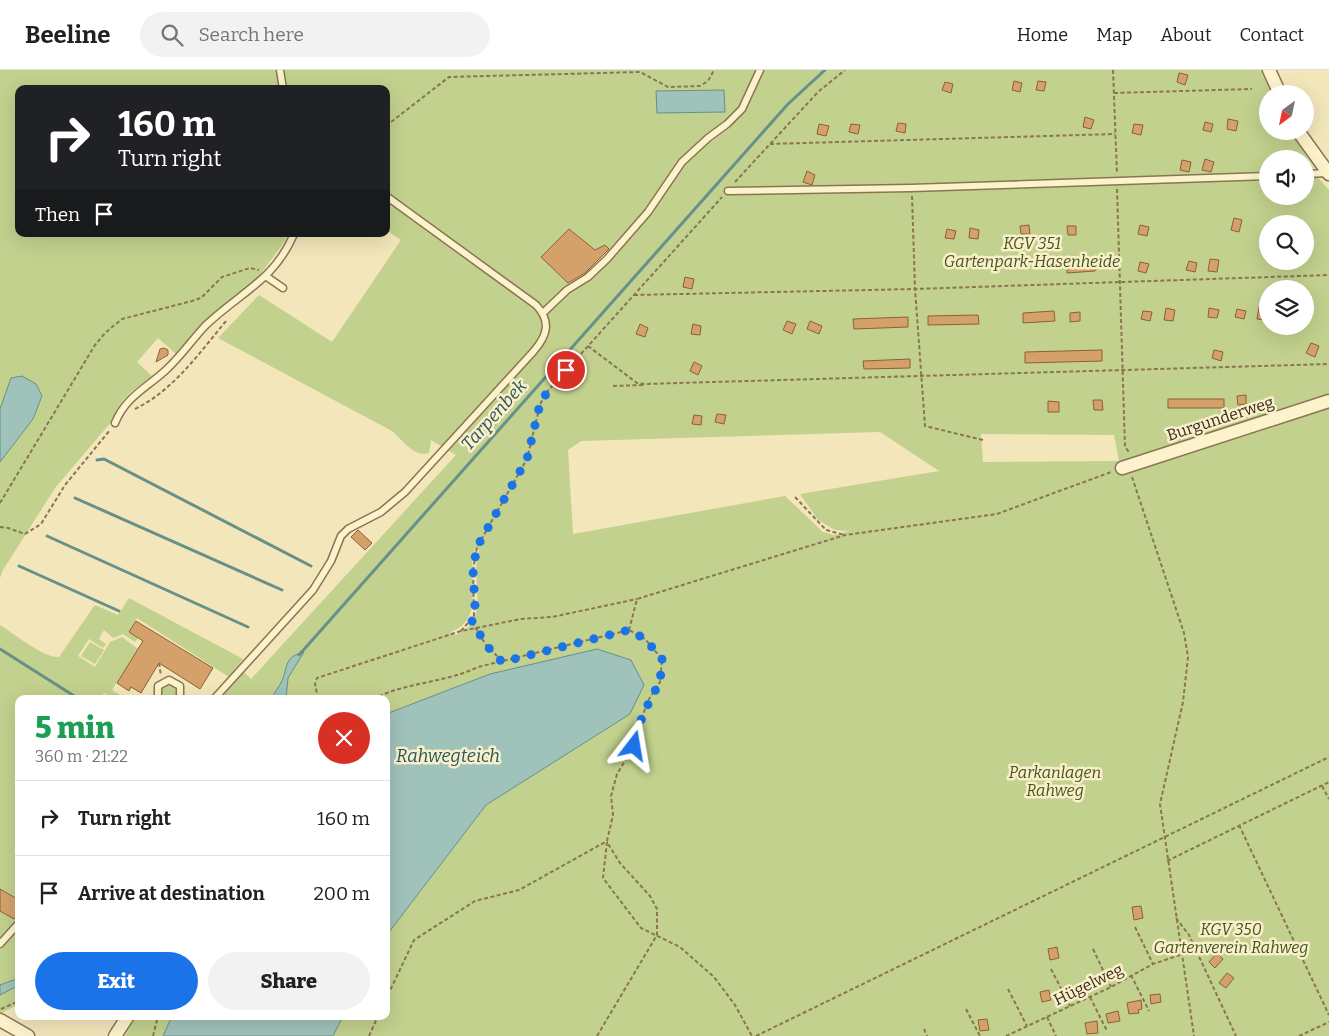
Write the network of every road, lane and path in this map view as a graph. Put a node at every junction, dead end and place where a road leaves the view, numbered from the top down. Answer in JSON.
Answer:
{"nodes":[{"id":1,"x":280,"y":70,"type":"edge"},
{"id":2,"x":714,"y":70,"type":"edge"},
{"id":3,"x":760,"y":70,"type":"edge"},
{"id":4,"x":845,"y":70,"type":"edge"},
{"id":5,"x":1113,"y":70,"type":"edge"},
{"id":6,"x":1269,"y":70,"type":"edge"},
{"id":7,"x":647,"y":72,"type":"edge"},
{"id":8,"x":282,"y":85,"type":"edge"},
{"id":9,"x":1276,"y":85,"type":"edge"},
{"id":10,"x":1252,"y":89,"type":"dead end"},
{"id":11,"x":1114,"y":93,"type":"junction"},
{"id":12,"x":390,"y":123,"type":"edge"},
{"id":13,"x":1115,"y":134,"type":"junction"},
{"id":14,"x":1304,"y":140,"type":"edge"},
{"id":15,"x":769,"y":144,"type":"junction"},
{"id":16,"x":1314,"y":174,"type":"edge"},
{"id":17,"x":1329,"y":174,"type":"edge"},
{"id":18,"x":1259,"y":176,"type":"edge"},
{"id":19,"x":1117,"y":182,"type":"junction"},
{"id":20,"x":911,"y":188,"type":"junction"},
{"id":21,"x":728,"y":191,"type":"junction"},
{"id":22,"x":390,"y":199,"type":"edge"},
{"id":23,"x":292,"y":237,"type":"edge"},
{"id":24,"x":1329,"y":275,"type":"edge"},
{"id":25,"x":267,"y":277,"type":"junction"},
{"id":26,"x":1120,"y":282,"type":"junction"},
{"id":27,"x":282,"y":288,"type":"dead end"},
{"id":28,"x":915,"y":289,"type":"junction"},
{"id":29,"x":634,"y":295,"type":"junction"},
{"id":30,"x":543,"y":313,"type":"junction"},
{"id":31,"x":227,"y":319,"type":"dead end"},
{"id":32,"x":588,"y":346,"type":"junction"},
{"id":33,"x":1329,"y":364,"type":"edge"},
{"id":34,"x":1122,"y":371,"type":"junction"},
{"id":35,"x":922,"y":377,"type":"junction"},
{"id":36,"x":645,"y":384,"type":"junction"},
{"id":37,"x":613,"y":386,"type":"dead end"},
{"id":38,"x":1329,"y":401,"type":"edge"},
{"id":39,"x":132,"y":410,"type":"dead end"},
{"id":40,"x":115,"y":423,"type":"joint"},
{"id":41,"x":983,"y":440,"type":"dead end"},
{"id":42,"x":1129,"y":465,"type":"junction"},
{"id":43,"x":795,"y":497,"type":"dead end"},
{"id":44,"x":0,"y":503,"type":"edge"},
{"id":45,"x":0,"y":528,"type":"edge"},
{"id":46,"x":845,"y":534,"type":"junction"},
{"id":47,"x":637,"y":599,"type":"junction"},
{"id":48,"x":472,"y":621,"type":"junction"},
{"id":49,"x":476,"y":628,"type":"junction"},
{"id":50,"x":629,"y":630,"type":"junction"},
{"id":51,"x":461,"y":631,"type":"junction"},
{"id":52,"x":502,"y":662,"type":"junction"},
{"id":53,"x":159,"y":663,"type":"dead end"},
{"id":54,"x":163,"y":682,"type":"junction"},
{"id":55,"x":157,"y":695,"type":"edge"},
{"id":56,"x":181,"y":695,"type":"edge"},
{"id":57,"x":218,"y":695,"type":"edge"},
{"id":58,"x":317,"y":695,"type":"edge"},
{"id":59,"x":383,"y":695,"type":"edge"},
{"id":60,"x":1329,"y":757,"type":"edge"},
{"id":61,"x":1329,"y":782,"type":"edge"},
{"id":62,"x":1322,"y":785,"type":"junction"},
{"id":63,"x":1329,"y":799,"type":"edge"},
{"id":64,"x":1239,"y":825,"type":"junction"},
{"id":65,"x":1164,"y":838,"type":"junction"},
{"id":66,"x":607,"y":841,"type":"junction"},
{"id":67,"x":1167,"y":860,"type":"junction"},
{"id":68,"x":1175,"y":918,"type":"junction"},
{"id":69,"x":15,"y":927,"type":"edge"},
{"id":70,"x":1135,"y":927,"type":"dead end"},
{"id":71,"x":657,"y":935,"type":"junction"},
{"id":72,"x":0,"y":944,"type":"edge"},
{"id":73,"x":1093,"y":949,"type":"dead end"},
{"id":74,"x":1180,"y":954,"type":"junction"},
{"id":75,"x":1153,"y":964,"type":"junction"},
{"id":76,"x":1051,"y":969,"type":"dead end"},
{"id":77,"x":1131,"y":976,"type":"junction"},
{"id":78,"x":1111,"y":986,"type":"junction"},
{"id":79,"x":1008,"y":989,"type":"dead end"},
{"id":80,"x":390,"y":991,"type":"edge"},
{"id":81,"x":1090,"y":997,"type":"junction"},
{"id":82,"x":15,"y":1003,"type":"edge"},
{"id":83,"x":1070,"y":1006,"type":"junction"},
{"id":84,"x":966,"y":1009,"type":"dead end"},
{"id":85,"x":0,"y":1010,"type":"edge"},
{"id":86,"x":1149,"y":1012,"type":"dead end"},
{"id":87,"x":1329,"y":1014,"type":"edge"},
{"id":88,"x":1046,"y":1017,"type":"junction"},
{"id":89,"x":0,"y":1020,"type":"edge"},
{"id":90,"x":125,"y":1020,"type":"edge"},
{"id":91,"x":157,"y":1020,"type":"edge"},
{"id":92,"x":376,"y":1020,"type":"edge"},
{"id":93,"x":1329,"y":1022,"type":"edge"},
{"id":94,"x":1027,"y":1026,"type":"junction"},
{"id":95,"x":924,"y":1029,"type":"dead end"},
{"id":96,"x":1107,"y":1030,"type":"dead end"},
{"id":97,"x":28,"y":1036,"type":"edge"},
{"id":98,"x":115,"y":1036,"type":"edge"},
{"id":99,"x":153,"y":1036,"type":"edge"},
{"id":100,"x":369,"y":1036,"type":"edge"},
{"id":101,"x":597,"y":1036,"type":"edge"},
{"id":102,"x":754,"y":1036,"type":"edge"},
{"id":103,"x":927,"y":1036,"type":"edge"},
{"id":104,"x":980,"y":1036,"type":"edge"},
{"id":105,"x":1006,"y":1036,"type":"edge"},
{"id":106,"x":1056,"y":1036,"type":"edge"},
{"id":107,"x":1194,"y":1036,"type":"edge"},
{"id":108,"x":1236,"y":1036,"type":"edge"},
{"id":109,"x":1299,"y":1036,"type":"edge"}],
"edges":[{"from":1,"to":8,"type":"lane"},
{"from":2,"to":7,"type":"path"},
{"from":3,"to":30,"type":"lane"},
{"from":4,"to":15,"type":"path"},
{"from":5,"to":11,"type":"path"},
{"from":6,"to":9,"type":"street"},
{"from":7,"to":12,"type":"path"},
{"from":10,"to":11,"type":"path"},
{"from":11,"to":13,"type":"path"},
{"from":13,"to":15,"type":"path"},
{"from":13,"to":19,"type":"path"},
{"from":14,"to":17,"type":"street"},
{"from":15,"to":21,"type":"path"},
{"from":16,"to":17,"type":"lane"},
{"from":18,"to":19,"type":"lane"},
{"from":19,"to":20,"type":"lane"},
{"from":19,"to":26,"type":"path"},
{"from":20,"to":21,"type":"lane"},
{"from":20,"to":28,"type":"path"},
{"from":21,"to":29,"type":"path"},
{"from":22,"to":30,"type":"lane"},
{"from":23,"to":25,"type":"lane"},
{"from":24,"to":26,"type":"path"},
{"from":25,"to":27,"type":"lane"},
{"from":25,"to":40,"type":"lane"},
{"from":25,"to":44,"type":"path"},
{"from":26,"to":28,"type":"path"},
{"from":26,"to":34,"type":"path"},
{"from":28,"to":29,"type":"path"},
{"from":28,"to":35,"type":"path"},
{"from":29,"to":32,"type":"path"},
{"from":30,"to":57,"type":"lane"},
{"from":31,"to":39,"type":"path"},
{"from":32,"to":36,"type":"path"},
{"from":32,"to":48,"type":"path"},
{"from":33,"to":34,"type":"path"},
{"from":34,"to":35,"type":"path"},
{"from":34,"to":42,"type":"path"},
{"from":35,"to":36,"type":"path"},
{"from":35,"to":41,"type":"path"},
{"from":36,"to":37,"type":"path"},
{"from":38,"to":42,"type":"street","name":"Burgunderweg"},
{"from":40,"to":45,"type":"path"},
{"from":42,"to":46,"type":"path"},
{"from":42,"to":65,"type":"path"},
{"from":43,"to":46,"type":"path"},
{"from":46,"to":47,"type":"path"},
{"from":47,"to":49,"type":"path"},
{"from":47,"to":50,"type":"path"},
{"from":48,"to":49,"type":"path"},
{"from":48,"to":51,"type":"path"},
{"from":49,"to":51,"type":"path"},
{"from":49,"to":52,"type":"path"},
{"from":50,"to":52,"type":"path"},
{"from":50,"to":66,"type":"path"},
{"from":51,"to":58,"type":"path"},
{"from":52,"to":59,"type":"path"},
{"from":53,"to":54,"type":"path"},
{"from":54,"to":55,"type":"lane"},
{"from":54,"to":56,"type":"lane"},
{"from":60,"to":65,"type":"path"},
{"from":61,"to":62,"type":"path"},
{"from":62,"to":63,"type":"path"},
{"from":62,"to":64,"type":"path"},
{"from":64,"to":67,"type":"path"},
{"from":64,"to":87,"type":"path"},
{"from":65,"to":67,"type":"path"},
{"from":65,"to":102,"type":"path"},
{"from":66,"to":71,"type":"path"},
{"from":66,"to":71,"type":"path"},
{"from":66,"to":80,"type":"path"},
{"from":67,"to":68,"type":"path"},
{"from":68,"to":74,"type":"path"},
{"from":68,"to":108,"type":"path"},
{"from":69,"to":72,"type":"lane"},
{"from":70,"to":75,"type":"path"},
{"from":71,"to":101,"type":"path"},
{"from":71,"to":102,"type":"path"},
{"from":73,"to":78,"type":"path"},
{"from":74,"to":75,"type":"path","name":"Hügelweg"},
{"from":74,"to":107,"type":"path"},
{"from":75,"to":77,"type":"path","name":"Hügelweg"},
{"from":76,"to":83,"type":"path"},
{"from":77,"to":78,"type":"path","name":"Hügelweg"},
{"from":77,"to":86,"type":"path"},
{"from":78,"to":81,"type":"path","name":"Hügelweg"},
{"from":79,"to":94,"type":"path"},
{"from":81,"to":83,"type":"path","name":"Hügelweg"},
{"from":81,"to":96,"type":"path"},
{"from":82,"to":85,"type":"path"},
{"from":83,"to":88,"type":"path","name":"Hügelweg"},
{"from":84,"to":104,"type":"path"},
{"from":88,"to":94,"type":"path","name":"Hügelweg"},
{"from":88,"to":106,"type":"path"},
{"from":89,"to":97,"type":"street"},
{"from":90,"to":98,"type":"street"},
{"from":91,"to":99,"type":"path"},
{"from":92,"to":100,"type":"path"},
{"from":93,"to":109,"type":"path"},
{"from":94,"to":105,"type":"path","name":"Hügelweg"},
{"from":95,"to":103,"type":"path"}]}
